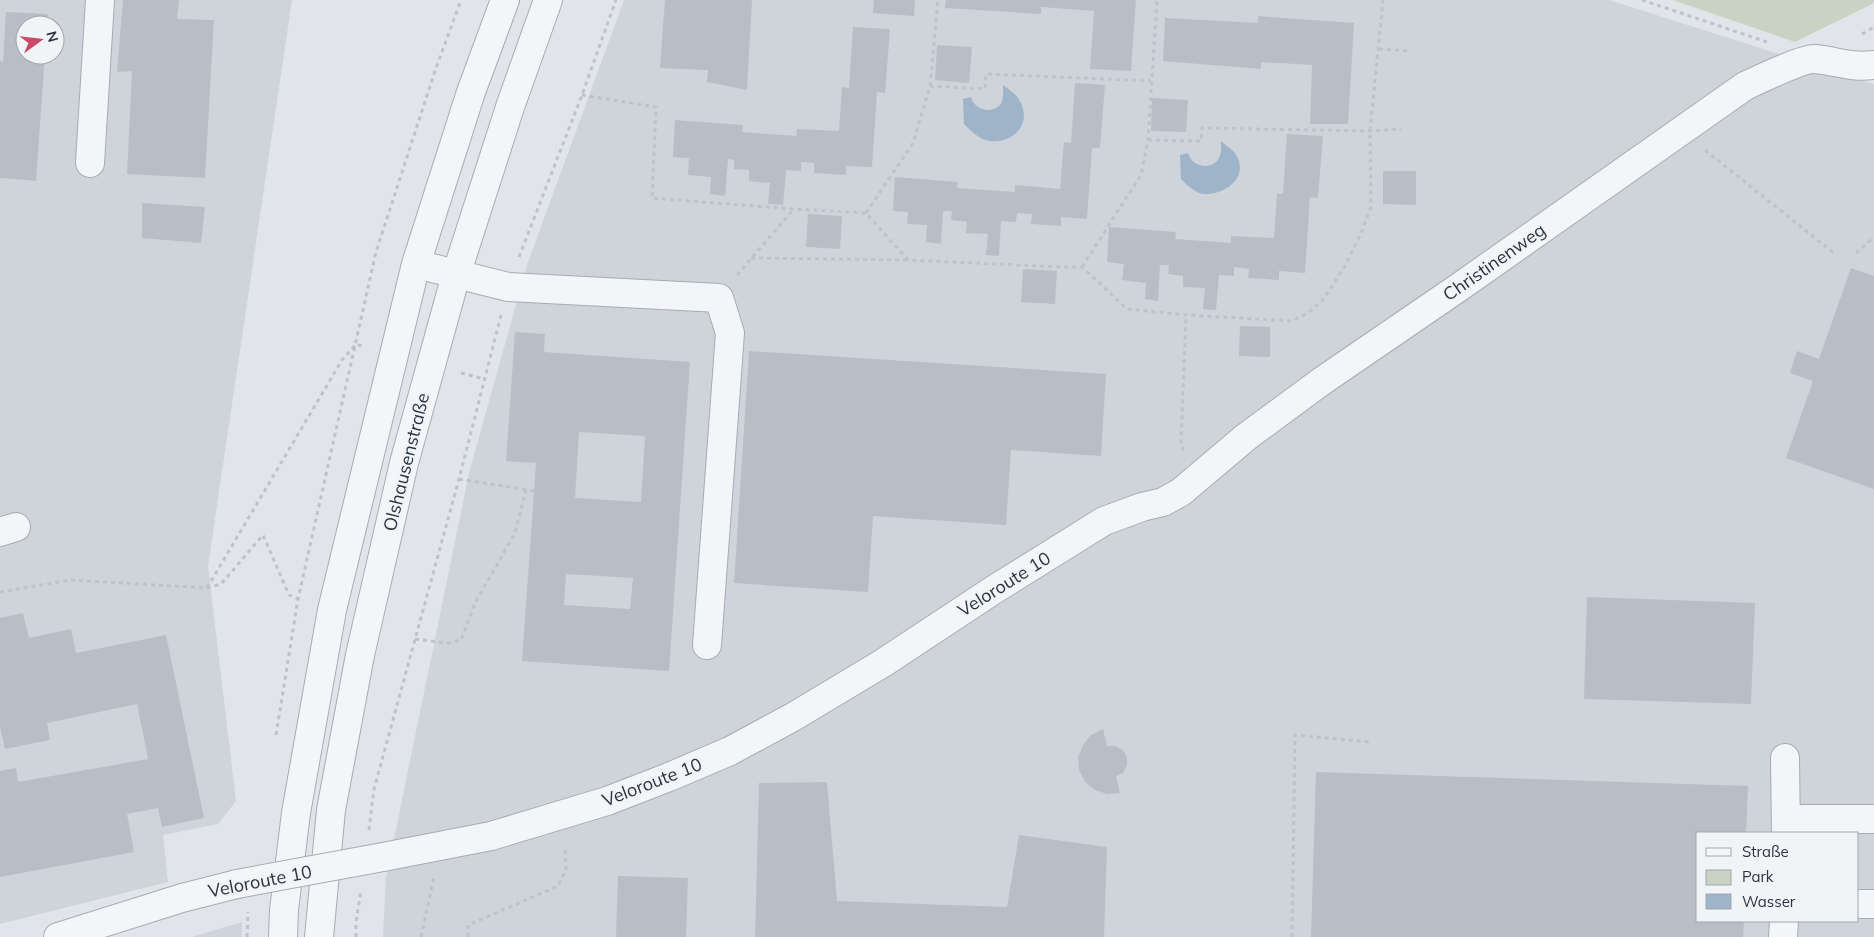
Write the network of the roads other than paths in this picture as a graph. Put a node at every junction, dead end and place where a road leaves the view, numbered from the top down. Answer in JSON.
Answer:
{"nodes":[{"id":1,"x":100,"y":0,"type":"edge"},
{"id":2,"x":505,"y":0,"type":"edge"},
{"id":3,"x":548,"y":0,"type":"edge"},
{"id":4,"x":1874,"y":66,"type":"edge"},
{"id":5,"x":90,"y":163,"type":"dead end"},
{"id":6,"x":416,"y":264,"type":"junction"},
{"id":7,"x":456,"y":275,"type":"junction"},
{"id":8,"x":1192,"y":484,"type":"joint"},
{"id":9,"x":707,"y":645,"type":"dead end"},
{"id":10,"x":1785,"y":758,"type":"dead end"},
{"id":11,"x":1874,"y":819,"type":"edge"},
{"id":12,"x":1786,"y":826,"type":"edge"},
{"id":13,"x":1859,"y":904,"type":"edge"},
{"id":14,"x":1874,"y":904,"type":"edge"},
{"id":15,"x":1784,"y":922,"type":"edge"},
{"id":16,"x":58,"y":937,"type":"edge"},
{"id":17,"x":283,"y":937,"type":"edge"},
{"id":18,"x":319,"y":937,"type":"edge"},
{"id":19,"x":1783,"y":937,"type":"edge"}],
"edges":[{"from":1,"to":5,"type":"street"},
{"from":2,"to":6,"type":"street","name":"Olshausenstraße"},
{"from":3,"to":7,"type":"street","name":"Olshausenstraße"},
{"from":4,"to":8,"type":"street","name":"Christinenweg"},
{"from":6,"to":7,"type":"street"},
{"from":6,"to":17,"type":"street","name":"Olshausenstraße"},
{"from":7,"to":9,"type":"street"},
{"from":7,"to":18,"type":"street","name":"Olshausenstraße"},
{"from":8,"to":16,"type":"street","name":"Veloroute 10","bridge":true},
{"from":10,"to":12,"type":"street"},
{"from":11,"to":12,"type":"street"},
{"from":13,"to":14,"type":"street"},
{"from":15,"to":19,"type":"street"}]}
